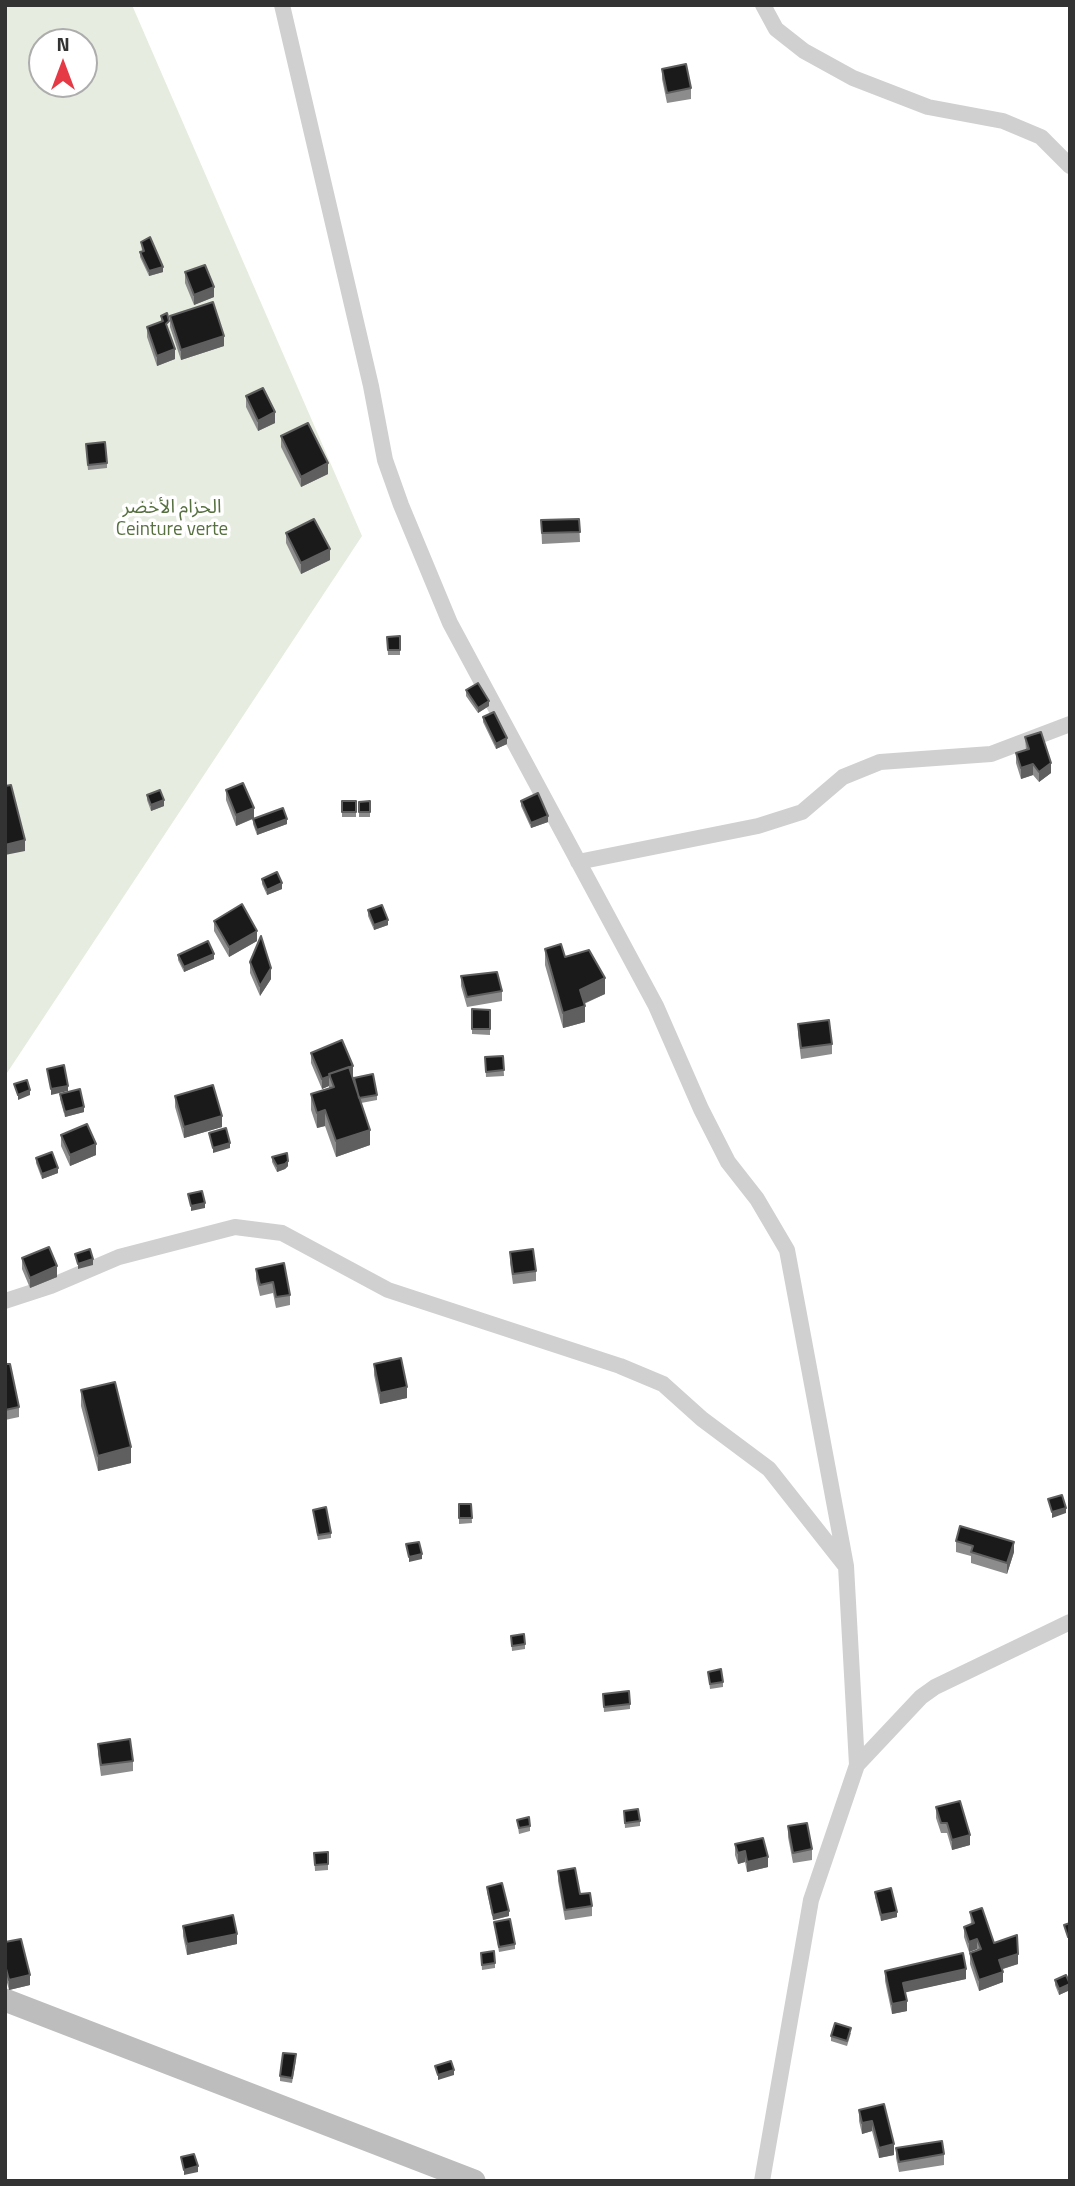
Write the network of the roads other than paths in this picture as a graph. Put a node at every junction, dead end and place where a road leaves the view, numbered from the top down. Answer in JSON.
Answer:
{"nodes":[{"id":1,"x":282,"y":5,"type":"edge"},
{"id":2,"x":764,"y":5,"type":"edge"},
{"id":3,"x":1070,"y":166,"type":"edge"},
{"id":4,"x":1070,"y":724,"type":"edge"},
{"id":5,"x":578,"y":862,"type":"junction"},
{"id":6,"x":5,"y":1301,"type":"edge"},
{"id":7,"x":846,"y":1566,"type":"junction"},
{"id":8,"x":1070,"y":1622,"type":"edge"},
{"id":9,"x":857,"y":1765,"type":"junction"},
{"id":10,"x":5,"y":2000,"type":"edge"},
{"id":11,"x":474,"y":2181,"type":"edge"},
{"id":12,"x":762,"y":2181,"type":"edge"}],
"edges":[{"from":1,"to":5,"type":"street"},
{"from":2,"to":3,"type":"street"},
{"from":4,"to":5,"type":"street"},
{"from":5,"to":7,"type":"street"},
{"from":6,"to":7,"type":"street"},
{"from":7,"to":9,"type":"street"},
{"from":8,"to":9,"type":"street"},
{"from":9,"to":12,"type":"street"},
{"from":10,"to":11,"type":"street"}]}
